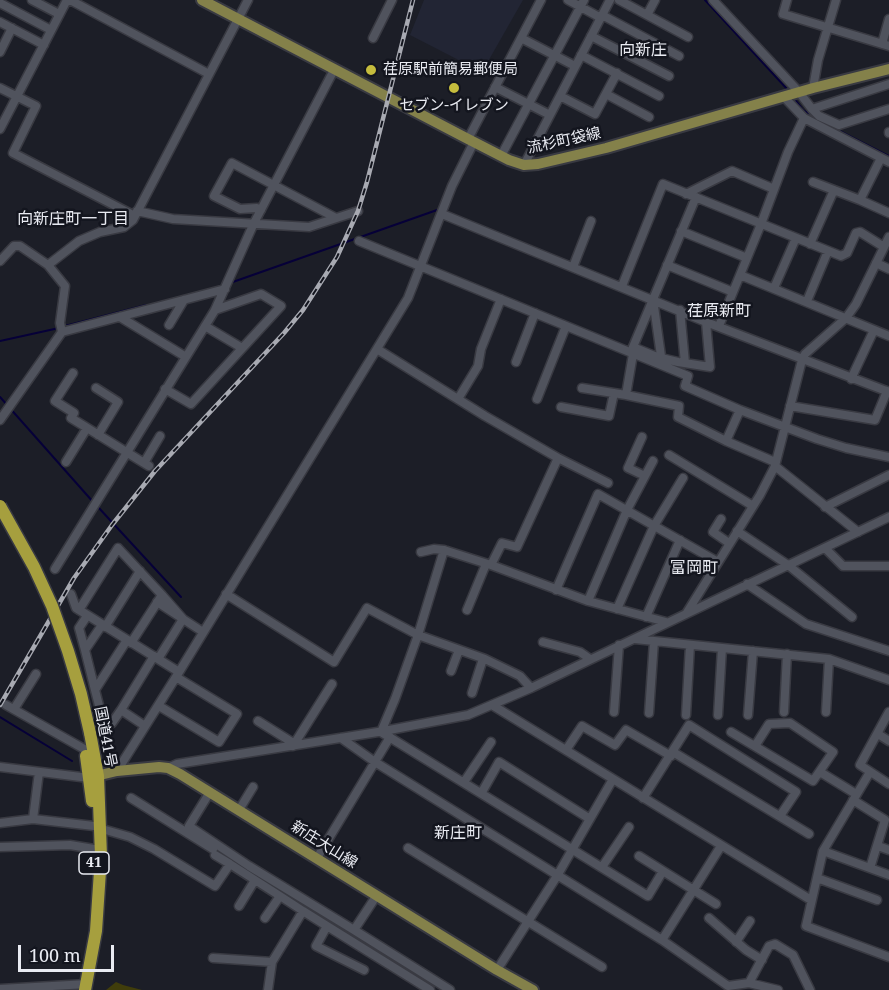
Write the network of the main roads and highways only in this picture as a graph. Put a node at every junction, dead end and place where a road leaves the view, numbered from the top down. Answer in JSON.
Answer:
{"nodes":[{"id":1,"x":202,"y":0,"type":"edge"},
{"id":2,"x":889,"y":69,"type":"edge"},
{"id":3,"x":0,"y":506,"type":"edge"},
{"id":4,"x":0,"y":518,"type":"edge"},
{"id":5,"x":87,"y":734,"type":"junction"},
{"id":6,"x":94,"y":777,"type":"junction"},
{"id":7,"x":98,"y":827,"type":"junction"},
{"id":8,"x":82,"y":987,"type":"edge"},
{"id":9,"x":533,"y":990,"type":"edge"}],
"edges":[{"from":1,"to":2,"type":"main road","name":"流杉町袋線"},
{"from":3,"to":5,"type":"highway","name":"国道41号","number":"41","bridge":true},
{"from":4,"to":5,"type":"highway","name":"国道41号","number":"41"},
{"from":5,"to":6,"type":"highway","name":"国道41号","number":"41"},
{"from":5,"to":6,"type":"highway","name":"国道41号","number":"41"},
{"from":6,"to":7,"type":"highway","name":"国道41号","number":"41"},
{"from":6,"to":9,"type":"main road","name":"新庄大山線"},
{"from":7,"to":8,"type":"highway","name":"国道41号","number":"41"},
{"from":7,"to":8,"type":"highway","name":"国道41号","number":"41"}]}
